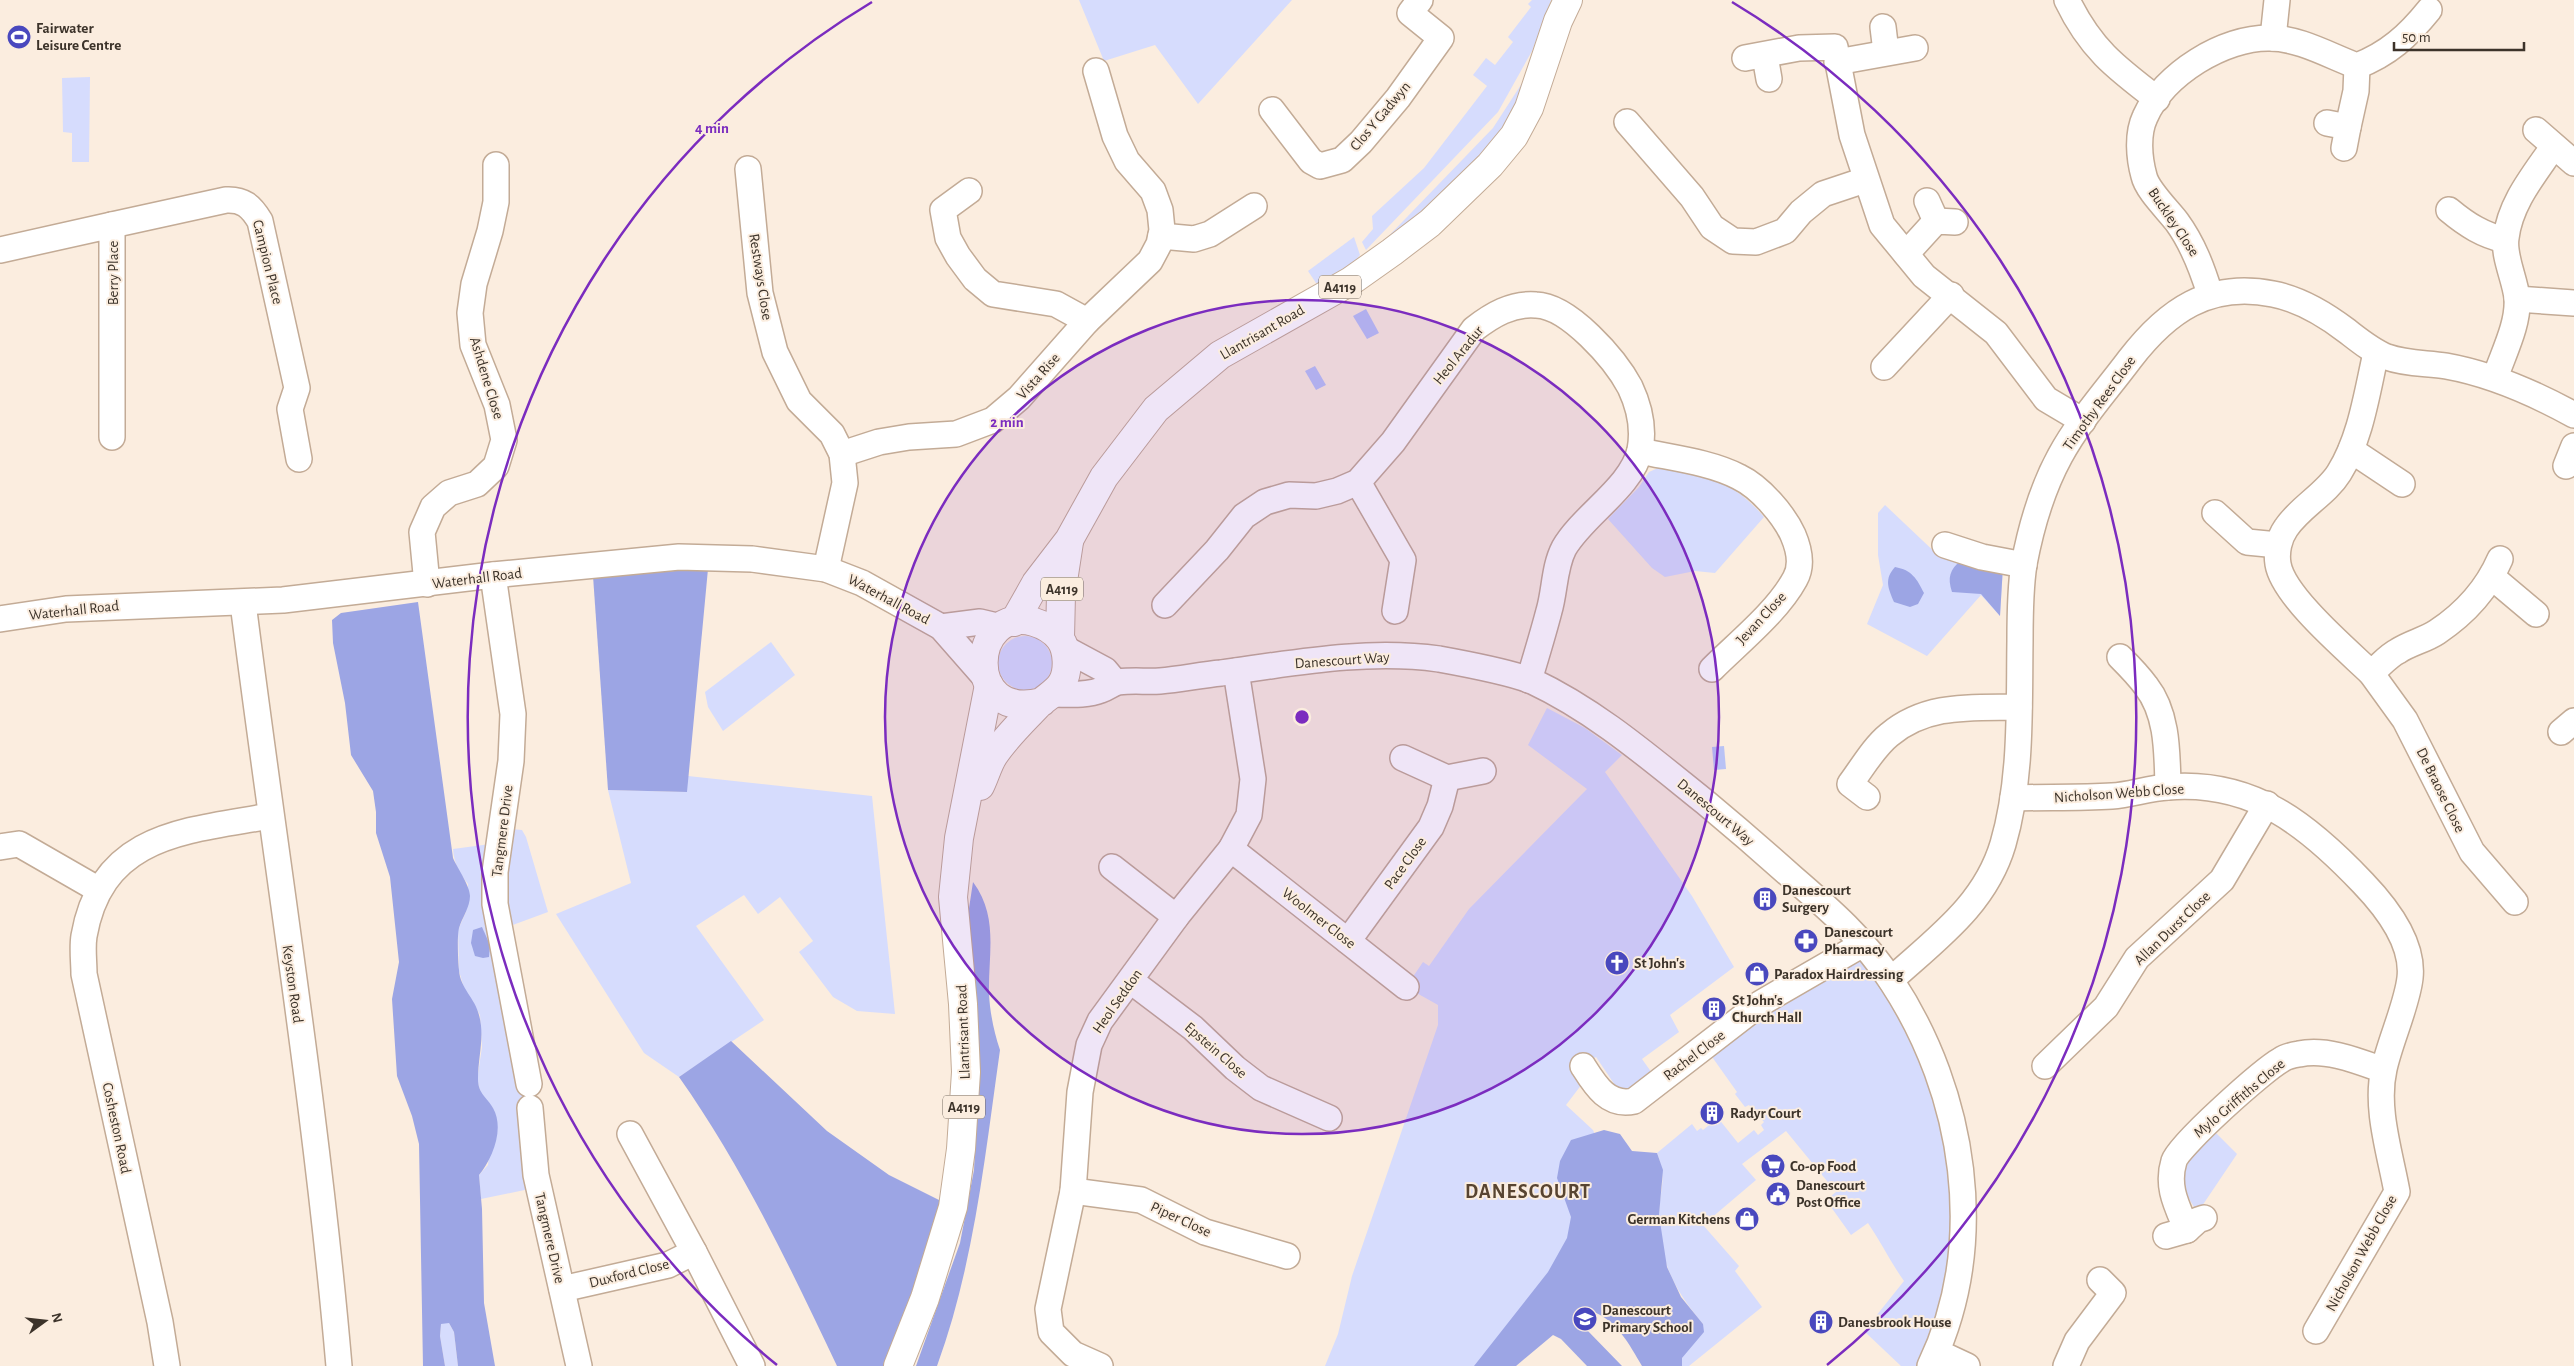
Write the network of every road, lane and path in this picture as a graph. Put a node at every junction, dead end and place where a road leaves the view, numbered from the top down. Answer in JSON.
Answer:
{"nodes":[{"id":1,"x":1420,"y":0,"type":"edge"},
{"id":2,"x":1568,"y":0,"type":"edge"},
{"id":3,"x":2067,"y":0,"type":"edge"},
{"id":4,"x":2277,"y":0,"type":"edge"},
{"id":5,"x":2429,"y":10,"type":"dead end"},
{"id":6,"x":1883,"y":27,"type":"dead end"},
{"id":7,"x":2273,"y":38,"type":"junction"},
{"id":8,"x":1916,"y":48,"type":"dead end"},
{"id":9,"x":1886,"y":52,"type":"junction"},
{"id":10,"x":1837,"y":62,"type":"junction"},
{"id":11,"x":1759,"y":64,"type":"dead end"},
{"id":12,"x":2357,"y":66,"type":"junction"},
{"id":13,"x":1096,"y":71,"type":"dead end"},
{"id":14,"x":2157,"y":99,"type":"junction"},
{"id":15,"x":1272,"y":110,"type":"dead end"},
{"id":16,"x":1627,"y":122,"type":"dead end"},
{"id":17,"x":2340,"y":133,"type":"dead end"},
{"id":18,"x":2574,"y":163,"type":"edge"},
{"id":19,"x":496,"y":165,"type":"dead end"},
{"id":20,"x":748,"y":169,"type":"dead end"},
{"id":21,"x":1865,"y":180,"type":"junction"},
{"id":22,"x":969,"y":191,"type":"dead end"},
{"id":23,"x":1254,"y":206,"type":"dead end"},
{"id":24,"x":2449,"y":210,"type":"dead end"},
{"id":25,"x":1939,"y":215,"type":"dead end"},
{"id":26,"x":112,"y":225,"type":"junction"},
{"id":27,"x":1161,"y":236,"type":"junction"},
{"id":28,"x":2505,"y":240,"type":"junction"},
{"id":29,"x":0,"y":250,"type":"edge"},
{"id":30,"x":1906,"y":254,"type":"junction"},
{"id":31,"x":2210,"y":294,"type":"junction"},
{"id":32,"x":1951,"y":295,"type":"junction"},
{"id":33,"x":2517,"y":299,"type":"junction"},
{"id":34,"x":2574,"y":303,"type":"edge"},
{"id":35,"x":1087,"y":321,"type":"junction"},
{"id":36,"x":2376,"y":353,"type":"junction"},
{"id":37,"x":1884,"y":367,"type":"dead end"},
{"id":38,"x":2494,"y":378,"type":"junction"},
{"id":39,"x":2574,"y":415,"type":"edge"},
{"id":40,"x":2083,"y":421,"type":"junction"},
{"id":41,"x":112,"y":437,"type":"dead end"},
{"id":42,"x":2351,"y":450,"type":"junction"},
{"id":43,"x":1640,"y":451,"type":"junction"},
{"id":44,"x":842,"y":454,"type":"junction"},
{"id":45,"x":299,"y":459,"type":"dead end"},
{"id":46,"x":1358,"y":482,"type":"junction"},
{"id":47,"x":2402,"y":484,"type":"dead end"},
{"id":48,"x":2215,"y":514,"type":"dead end"},
{"id":49,"x":1069,"y":540,"type":"junction"},
{"id":50,"x":1945,"y":545,"type":"dead end"},
{"id":51,"x":2278,"y":545,"type":"junction"},
{"id":52,"x":2024,"y":565,"type":"junction"},
{"id":53,"x":826,"y":569,"type":"junction"},
{"id":54,"x":493,"y":575,"type":"junction"},
{"id":55,"x":427,"y":584,"type":"junction"},
{"id":56,"x":243,"y":603,"type":"junction"},
{"id":57,"x":1165,"y":605,"type":"dead end"},
{"id":58,"x":1395,"y":611,"type":"dead end"},
{"id":59,"x":2536,"y":614,"type":"dead end"},
{"id":60,"x":0,"y":619,"type":"edge"},
{"id":61,"x":1007,"y":624,"type":"junction"},
{"id":62,"x":942,"y":627,"type":"junction"},
{"id":63,"x":1062,"y":643,"type":"junction"},
{"id":64,"x":2120,"y":656,"type":"dead end"},
{"id":65,"x":1712,"y":669,"type":"dead end"},
{"id":66,"x":1236,"y":671,"type":"junction"},
{"id":67,"x":2371,"y":673,"type":"junction"},
{"id":68,"x":1529,"y":680,"type":"junction"},
{"id":69,"x":987,"y":681,"type":"junction"},
{"id":70,"x":1115,"y":682,"type":"junction"},
{"id":71,"x":1048,"y":698,"type":"junction"},
{"id":72,"x":2019,"y":708,"type":"junction"},
{"id":73,"x":1403,"y":758,"type":"dead end"},
{"id":74,"x":1483,"y":771,"type":"dead end"},
{"id":75,"x":1447,"y":778,"type":"junction"},
{"id":76,"x":2168,"y":787,"type":"junction"},
{"id":77,"x":1867,"y":797,"type":"dead end"},
{"id":78,"x":2014,"y":798,"type":"junction"},
{"id":79,"x":2267,"y":804,"type":"junction"},
{"id":80,"x":270,"y":816,"type":"junction"},
{"id":81,"x":960,"y":838,"type":"junction"},
{"id":82,"x":0,"y":847,"type":"edge"},
{"id":83,"x":1232,"y":849,"type":"junction"},
{"id":84,"x":1128,"y":871,"type":"dead end"},
{"id":85,"x":99,"y":890,"type":"junction"},
{"id":86,"x":2515,"y":902,"type":"dead end"},
{"id":87,"x":1176,"y":917,"type":"junction"},
{"id":88,"x":1348,"y":941,"type":"junction"},
{"id":89,"x":1863,"y":944,"type":"junction"},
{"id":90,"x":1891,"y":980,"type":"junction"},
{"id":91,"x":1131,"y":981,"type":"junction"},
{"id":92,"x":1406,"y":986,"type":"dead end"},
{"id":93,"x":1583,"y":1066,"type":"dead end"},
{"id":94,"x":2045,"y":1066,"type":"dead end"},
{"id":95,"x":2383,"y":1070,"type":"junction"},
{"id":96,"x":1312,"y":1119,"type":"dead end"},
{"id":97,"x":632,"y":1150,"type":"dead end"},
{"id":98,"x":1073,"y":1191,"type":"junction"},
{"id":99,"x":2186,"y":1228,"type":"dead end"},
{"id":100,"x":694,"y":1252,"type":"junction"},
{"id":101,"x":1287,"y":1256,"type":"dead end"},
{"id":102,"x":2100,"y":1280,"type":"dead end"},
{"id":103,"x":562,"y":1289,"type":"junction"},
{"id":104,"x":2316,"y":1331,"type":"dead end"},
{"id":105,"x":1934,"y":1359,"type":"edge"},
{"id":106,"x":167,"y":1366,"type":"edge"},
{"id":107,"x":339,"y":1366,"type":"edge"},
{"id":108,"x":579,"y":1366,"type":"edge"},
{"id":109,"x":752,"y":1366,"type":"edge"},
{"id":110,"x":898,"y":1366,"type":"edge"},
{"id":111,"x":1100,"y":1366,"type":"edge"},
{"id":112,"x":1967,"y":1366,"type":"edge"},
{"id":113,"x":2066,"y":1366,"type":"edge"}],
"edges":[{"from":1,"to":15,"type":"street","name":"Clos Y Gadwyn"},
{"from":2,"to":49,"type":"main road","name":"Llantrisant Road","number":"A4119"},
{"from":3,"to":14,"type":"street"},
{"from":4,"to":7,"type":"street"},
{"from":5,"to":12,"type":"street"},
{"from":6,"to":9,"type":"street"},
{"from":7,"to":12,"type":"street","name":"Buckley Close"},
{"from":7,"to":14,"type":"street","name":"Buckley Close"},
{"from":8,"to":9,"type":"street"},
{"from":9,"to":10,"type":"street"},
{"from":10,"to":11,"type":"street"},
{"from":10,"to":21,"type":"street"},
{"from":12,"to":17,"type":"street"},
{"from":13,"to":27,"type":"street","name":"Vista Rise"},
{"from":14,"to":31,"type":"street","name":"Buckley Close"},
{"from":16,"to":21,"type":"street"},
{"from":18,"to":28,"type":"street"},
{"from":19,"to":55,"type":"street","name":"Ashdene Close"},
{"from":20,"to":44,"type":"street","name":"Restways Close"},
{"from":21,"to":30,"type":"street"},
{"from":22,"to":35,"type":"street"},
{"from":23,"to":27,"type":"street"},
{"from":24,"to":28,"type":"street"},
{"from":25,"to":30,"type":"street"},
{"from":26,"to":29,"type":"street","name":"Berry Place"},
{"from":26,"to":41,"type":"street","name":"Berry Place"},
{"from":26,"to":45,"type":"street","name":"Campion Place"},
{"from":27,"to":35,"type":"street","name":"Vista Rise"},
{"from":28,"to":33,"type":"street"},
{"from":30,"to":32,"type":"street"},
{"from":31,"to":36,"type":"street","name":"Timothy Rees Close"},
{"from":31,"to":40,"type":"street","name":"Timothy Rees Close"},
{"from":32,"to":37,"type":"street"},
{"from":32,"to":40,"type":"street"},
{"from":33,"to":34,"type":"street"},
{"from":33,"to":38,"type":"street"},
{"from":35,"to":44,"type":"street","name":"Vista Rise"},
{"from":36,"to":38,"type":"street","name":"Timothy Rees Close"},
{"from":36,"to":42,"type":"street"},
{"from":38,"to":39,"type":"street","name":"Timothy Rees Close"},
{"from":40,"to":52,"type":"street","name":"Timothy Rees Close"},
{"from":42,"to":47,"type":"street"},
{"from":42,"to":51,"type":"street"},
{"from":43,"to":46,"type":"street","name":"Heol Aradur"},
{"from":43,"to":65,"type":"street","name":"Jevan Close"},
{"from":43,"to":68,"type":"street","name":"Heol Aradur"},
{"from":44,"to":53,"type":"street","name":"Restways Close"},
{"from":46,"to":57,"type":"street","name":"Heol Aradur"},
{"from":46,"to":58,"type":"street"},
{"from":48,"to":51,"type":"street"},
{"from":49,"to":61,"type":"main road","name":"Llantrisant Road","number":"A4119"},
{"from":49,"to":63,"type":"main road","name":"Llantrisant Road","number":"A4119"},
{"from":50,"to":52,"type":"street"},
{"from":51,"to":67,"type":"street","name":"De Braose Close"},
{"from":52,"to":72,"type":"street","name":"Timothy Rees Close"},
{"from":53,"to":54,"type":"street","name":"Waterhall Road"},
{"from":53,"to":62,"type":"street","name":"Waterhall Road"},
{"from":54,"to":55,"type":"street","name":"Waterhall Road"},
{"from":54,"to":103,"type":"street","name":"Tangmere Drive"},
{"from":55,"to":56,"type":"street","name":"Waterhall Road"},
{"from":56,"to":60,"type":"street","name":"Waterhall Road"},
{"from":56,"to":80,"type":"street","name":"Keyston Road"},
{"from":59,"to":67,"type":"street"},
{"from":61,"to":62,"type":"street","name":"Waterhall Road"},
{"from":61,"to":63,"type":"main road"},
{"from":61,"to":69,"type":"main road","name":"Llantrisant Road","number":"A4119"},
{"from":62,"to":69,"type":"street","name":"Waterhall Road"},
{"from":63,"to":70,"type":"street"},
{"from":63,"to":71,"type":"main road","name":"Llantrisant Road","number":"A4119"},
{"from":64,"to":76,"type":"street"},
{"from":66,"to":68,"type":"street","name":"Danescourt Way"},
{"from":66,"to":70,"type":"street","name":"Danescourt Way"},
{"from":66,"to":83,"type":"street","name":"Heol Seddon"},
{"from":67,"to":86,"type":"street","name":"De Braose Close"},
{"from":68,"to":89,"type":"street","name":"Danescourt Way"},
{"from":69,"to":71,"type":"main road"},
{"from":69,"to":81,"type":"main road","name":"Llantrisant Road","number":"A4119"},
{"from":70,"to":71,"type":"street","name":"Danescourt Way"},
{"from":71,"to":81,"type":"main road","name":"Llantrisant Road","number":"A4119"},
{"from":72,"to":77,"type":"street"},
{"from":72,"to":78,"type":"street","name":"Timothy Rees Close"},
{"from":73,"to":75,"type":"street"},
{"from":74,"to":75,"type":"street"},
{"from":75,"to":88,"type":"street","name":"Pace Close"},
{"from":76,"to":78,"type":"street","name":"Nicholson Webb Close"},
{"from":76,"to":79,"type":"street","name":"Nicholson Webb Close"},
{"from":78,"to":90,"type":"street","name":"Timothy Rees Close"},
{"from":79,"to":94,"type":"street","name":"Allan Durst Close"},
{"from":79,"to":95,"type":"street","name":"Nicholson Webb Close"},
{"from":80,"to":85,"type":"street","name":"Cosheston Road"},
{"from":80,"to":107,"type":"street","name":"Keyston Road"},
{"from":81,"to":110,"type":"main road","name":"Llantrisant Road","number":"A4119"},
{"from":82,"to":85,"type":"street"},
{"from":83,"to":87,"type":"street","name":"Heol Seddon"},
{"from":83,"to":88,"type":"street","name":"Woolmer Close"},
{"from":84,"to":87,"type":"street"},
{"from":85,"to":106,"type":"street","name":"Cosheston Road"},
{"from":87,"to":91,"type":"street","name":"Heol Seddon"},
{"from":88,"to":92,"type":"street","name":"Woolmer Close"},
{"from":89,"to":90,"type":"street","name":"Danescourt Way"},
{"from":89,"to":93,"type":"street","name":"Rachel Close"},
{"from":90,"to":105,"type":"street","name":"Danescourt Way"},
{"from":91,"to":96,"type":"street","name":"Epstein Close"},
{"from":91,"to":98,"type":"street","name":"Heol Seddon"},
{"from":95,"to":99,"type":"street","name":"Mylo Griffiths Close"},
{"from":95,"to":104,"type":"street","name":"Nicholson Webb Close"},
{"from":97,"to":100,"type":"street"},
{"from":98,"to":101,"type":"street","name":"Piper Close"},
{"from":98,"to":111,"type":"street","name":"Heol Seddon"},
{"from":100,"to":103,"type":"street","name":"Duxford Close"},
{"from":100,"to":109,"type":"street"},
{"from":102,"to":113,"type":"street"},
{"from":103,"to":108,"type":"street","name":"Tangmere Drive"},
{"from":105,"to":112,"type":"street"}]}
